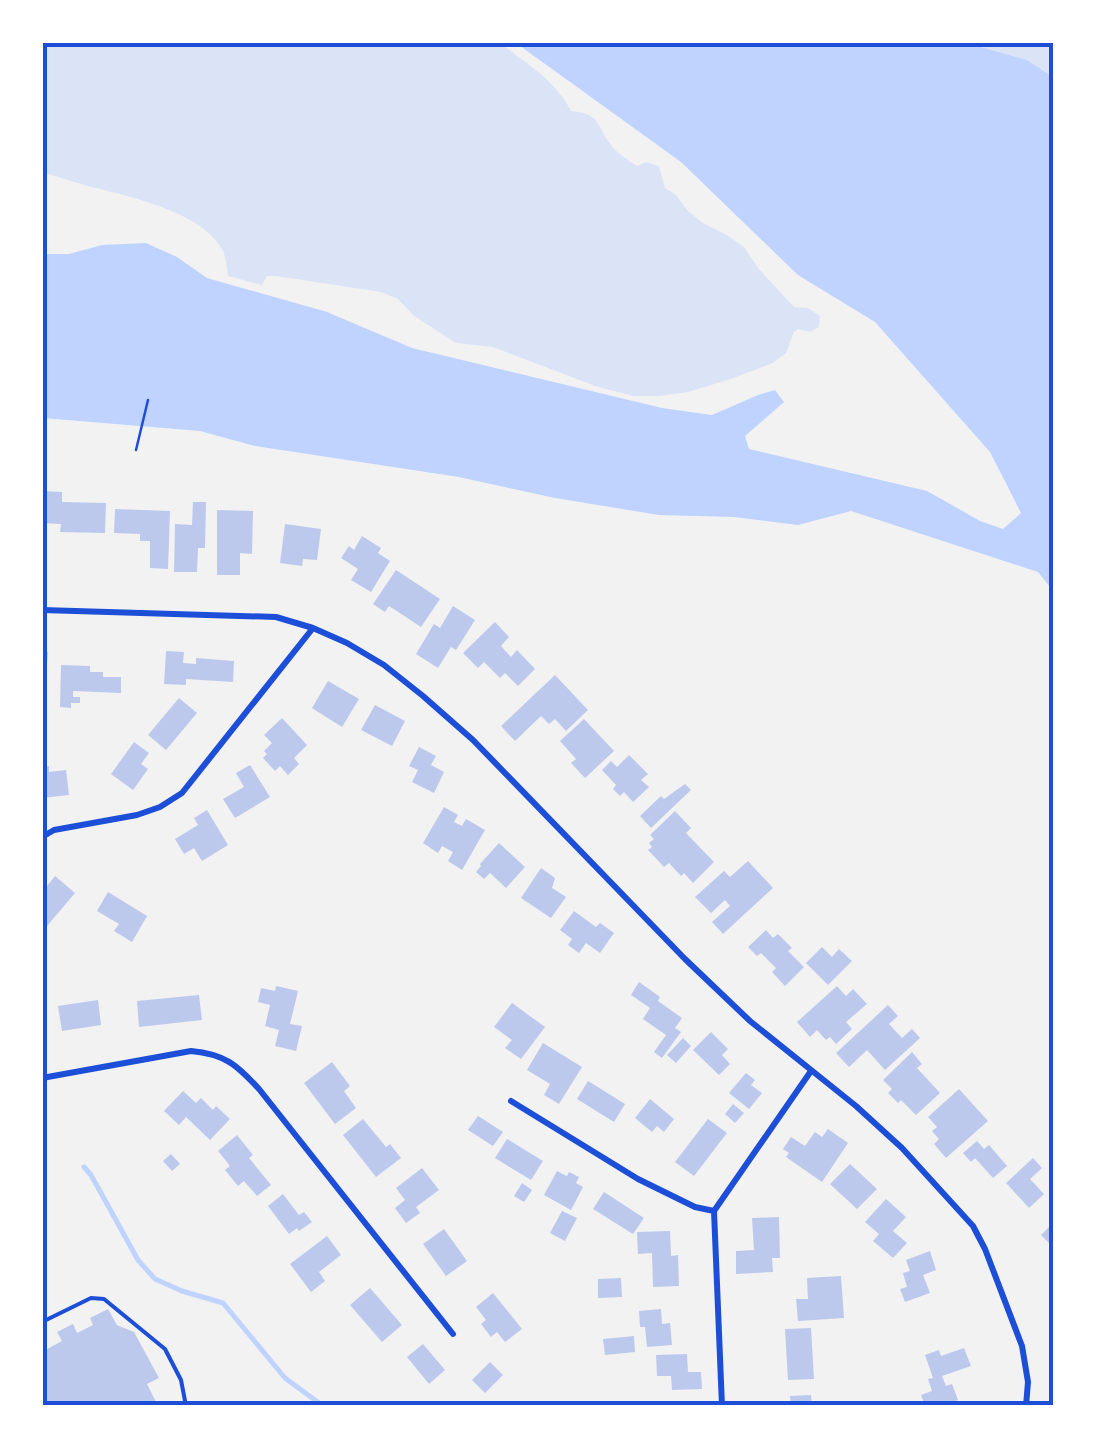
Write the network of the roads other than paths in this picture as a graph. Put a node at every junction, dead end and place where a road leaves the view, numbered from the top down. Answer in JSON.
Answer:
{"nodes":[{"id":1,"x":42,"y":610,"type":"edge"},
{"id":2,"x":313,"y":628,"type":"junction"},
{"id":3,"x":42,"y":837,"type":"edge"},
{"id":4,"x":811,"y":1072,"type":"junction"},
{"id":5,"x":42,"y":1078,"type":"edge"},
{"id":6,"x":511,"y":1102,"type":"dead end"},
{"id":7,"x":714,"y":1211,"type":"junction"},
{"id":8,"x":42,"y":1322,"type":"edge"},
{"id":9,"x":453,"y":1334,"type":"dead end"},
{"id":10,"x":186,"y":1406,"type":"edge"},
{"id":11,"x":722,"y":1406,"type":"edge"},
{"id":12,"x":1026,"y":1406,"type":"edge"}],
"edges":[{"from":1,"to":2,"type":"street"},
{"from":2,"to":3,"type":"street"},
{"from":2,"to":4,"type":"street"},
{"from":4,"to":7,"type":"street"},
{"from":4,"to":12,"type":"street"},
{"from":5,"to":9,"type":"street"},
{"from":6,"to":7,"type":"street"},
{"from":7,"to":11,"type":"street"},
{"from":8,"to":10,"type":"lane"}]}
